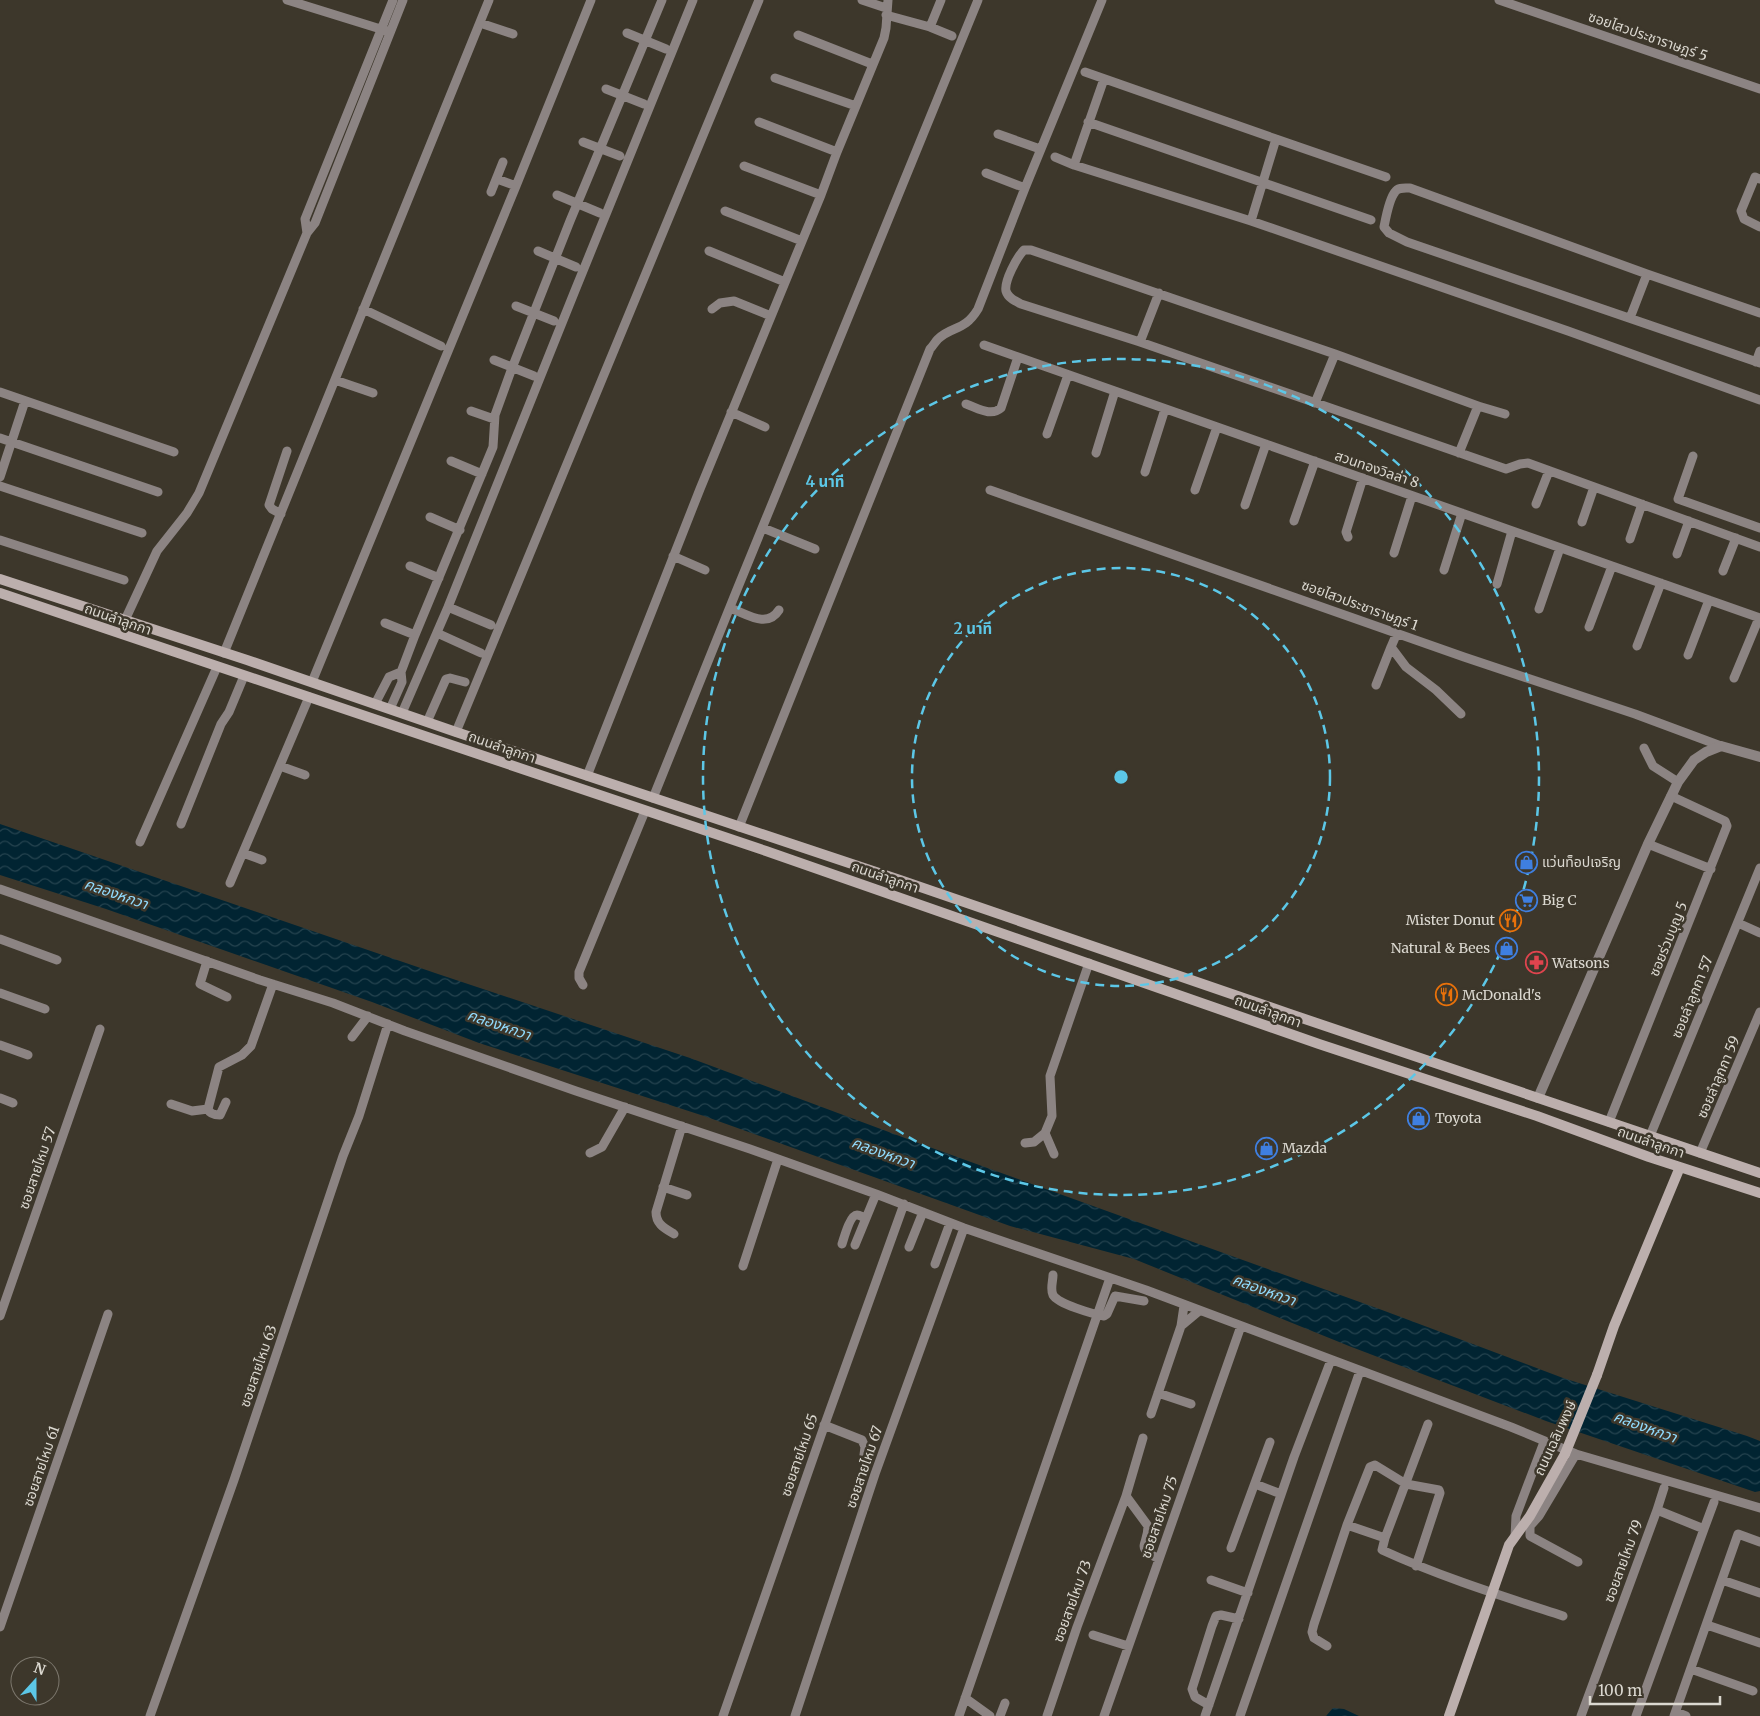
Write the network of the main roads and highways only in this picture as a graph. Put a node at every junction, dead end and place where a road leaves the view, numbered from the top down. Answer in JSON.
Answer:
{"nodes":[{"id":1,"x":0,"y":579,"type":"edge"},
{"id":2,"x":0,"y":593,"type":"edge"},
{"id":3,"x":1680,"y":1167,"type":"junction"},
{"id":4,"x":1760,"y":1173,"type":"edge"},
{"id":5,"x":1760,"y":1193,"type":"edge"},
{"id":6,"x":1449,"y":1716,"type":"edge"}],
"edges":[{"from":1,"to":4,"type":"main road","name":"ถนนลำลูกกา"},
{"from":2,"to":3,"type":"main road","name":"ถนนลำลูกกา"},
{"from":3,"to":5,"type":"main road","name":"ถนนลำลูกกา"},
{"from":3,"to":6,"type":"main road","name":"ถนนเฉลิมพงษ์","bridge":true}]}
